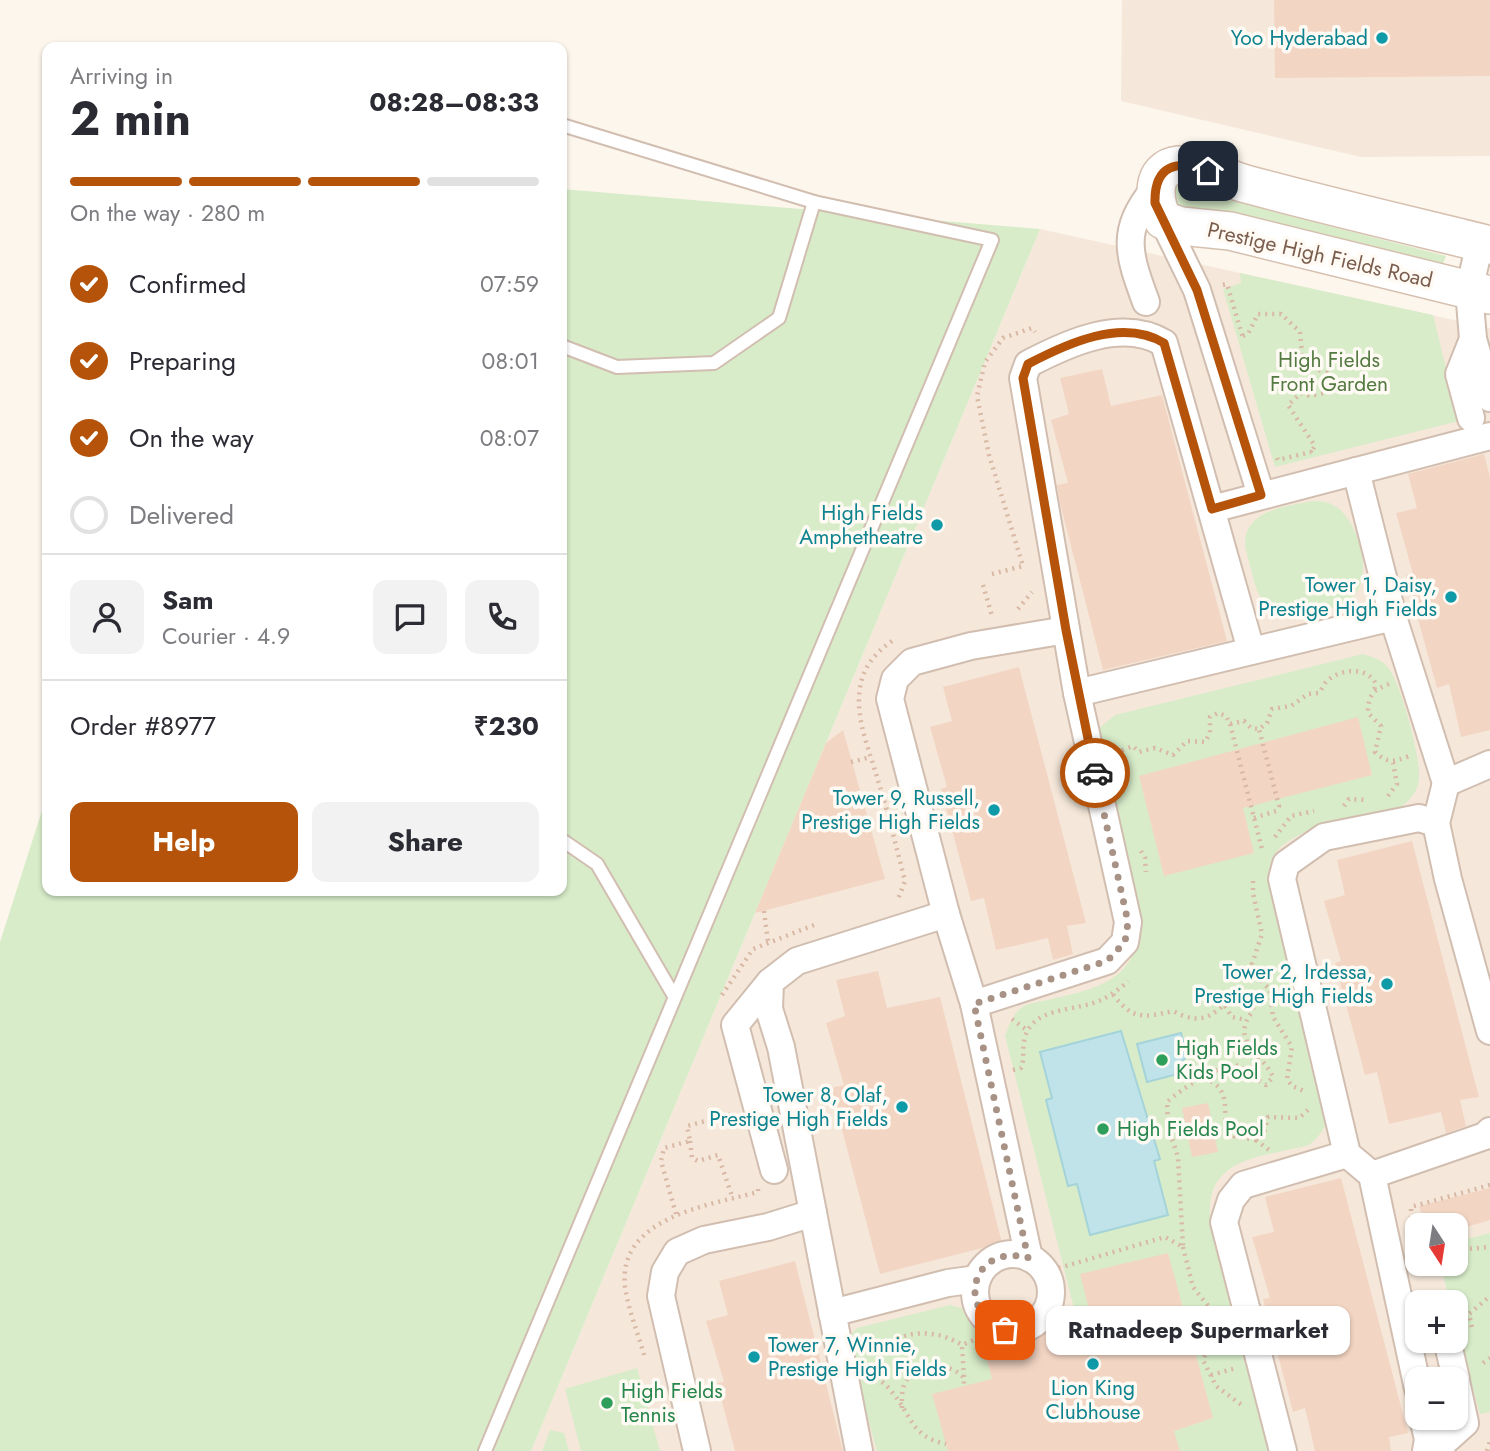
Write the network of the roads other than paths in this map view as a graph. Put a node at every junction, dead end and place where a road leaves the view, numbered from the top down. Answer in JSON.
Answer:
{"nodes":[{"id":1,"x":567,"y":127,"type":"edge"},
{"id":2,"x":814,"y":202,"type":"junction"},
{"id":3,"x":1159,"y":204,"type":"junction"},
{"id":4,"x":1485,"y":244,"type":"edge"},
{"id":5,"x":1479,"y":293,"type":"edge"},
{"id":6,"x":1146,"y":302,"type":"dead end"},
{"id":7,"x":1473,"y":339,"type":"junction"},
{"id":8,"x":567,"y":348,"type":"edge"},
{"id":9,"x":1490,"y":398,"type":"edge"},
{"id":10,"x":1480,"y":427,"type":"edge"},
{"id":11,"x":1356,"y":471,"type":"junction"},
{"id":12,"x":1261,"y":495,"type":"junction"},
{"id":13,"x":1212,"y":509,"type":"junction"},
{"id":14,"x":1393,"y":617,"type":"junction"},
{"id":15,"x":1066,"y":630,"type":"junction"},
{"id":16,"x":1251,"y":650,"type":"junction"},
{"id":17,"x":1077,"y":693,"type":"junction"},
{"id":18,"x":1490,"y":764,"type":"edge"},
{"id":19,"x":1446,"y":783,"type":"junction"},
{"id":20,"x":1436,"y":823,"type":"junction"},
{"id":21,"x":567,"y":843,"type":"edge"},
{"id":22,"x":946,"y":914,"type":"junction"},
{"id":23,"x":770,"y":982,"type":"junction"},
{"id":24,"x":674,"y":996,"type":"junction"},
{"id":25,"x":974,"y":1004,"type":"junction"},
{"id":26,"x":1490,"y":1031,"type":"edge"},
{"id":27,"x":1490,"y":1132,"type":"edge"},
{"id":28,"x":1348,"y":1154,"type":"junction"},
{"id":29,"x":774,"y":1170,"type":"dead end"},
{"id":30,"x":1372,"y":1175,"type":"junction"},
{"id":31,"x":813,"y":1213,"type":"junction"},
{"id":32,"x":1037,"y":1265,"type":"junction"},
{"id":33,"x":977,"y":1279,"type":"junction"},
{"id":34,"x":832,"y":1314,"type":"junction"},
{"id":35,"x":1413,"y":1367,"type":"edge"},
{"id":36,"x":1426,"y":1430,"type":"edge"},
{"id":37,"x":1457,"y":1430,"type":"edge"},
{"id":38,"x":485,"y":1451,"type":"edge"},
{"id":39,"x":697,"y":1451,"type":"edge"},
{"id":40,"x":859,"y":1451,"type":"edge"},
{"id":41,"x":1283,"y":1451,"type":"edge"},
{"id":42,"x":1426,"y":1451,"type":"edge"},
{"id":43,"x":1434,"y":1451,"type":"edge"}],
"edges":[{"from":1,"to":2,"type":"lane"},
{"from":2,"to":8,"type":"lane"},
{"from":2,"to":24,"type":"lane"},
{"from":3,"to":4,"type":"street"},
{"from":3,"to":5,"type":"street","name":"Prestige High Fields Road"},
{"from":3,"to":6,"type":"street"},
{"from":3,"to":12,"type":"street"},
{"from":4,"to":5,"type":"street"},
{"from":5,"to":7,"type":"street"},
{"from":7,"to":9,"type":"street"},
{"from":7,"to":10,"type":"street"},
{"from":10,"to":11,"type":"street"},
{"from":11,"to":12,"type":"street"},
{"from":11,"to":14,"type":"street"},
{"from":12,"to":13,"type":"street"},
{"from":13,"to":15,"type":"street"},
{"from":13,"to":16,"type":"street"},
{"from":14,"to":16,"type":"street"},
{"from":14,"to":19,"type":"street"},
{"from":15,"to":17,"type":"street"},
{"from":15,"to":22,"type":"street"},
{"from":16,"to":17,"type":"street"},
{"from":17,"to":25,"type":"street"},
{"from":18,"to":19,"type":"street"},
{"from":19,"to":20,"type":"street"},
{"from":20,"to":26,"type":"street"},
{"from":20,"to":28,"type":"street"},
{"from":21,"to":24,"type":"lane"},
{"from":22,"to":23,"type":"street"},
{"from":22,"to":25,"type":"street"},
{"from":23,"to":29,"type":"street"},
{"from":23,"to":31,"type":"street"},
{"from":24,"to":38,"type":"lane"},
{"from":25,"to":32,"type":"street"},
{"from":27,"to":30,"type":"street"},
{"from":28,"to":30,"type":"street"},
{"from":28,"to":41,"type":"street"},
{"from":30,"to":35,"type":"street"},
{"from":31,"to":34,"type":"street"},
{"from":31,"to":39,"type":"street"},
{"from":32,"to":33,"type":"street"},
{"from":32,"to":33,"type":"street"},
{"from":33,"to":34,"type":"street"},
{"from":34,"to":40,"type":"street"},
{"from":36,"to":42,"type":"street"},
{"from":37,"to":43,"type":"street"}]}
